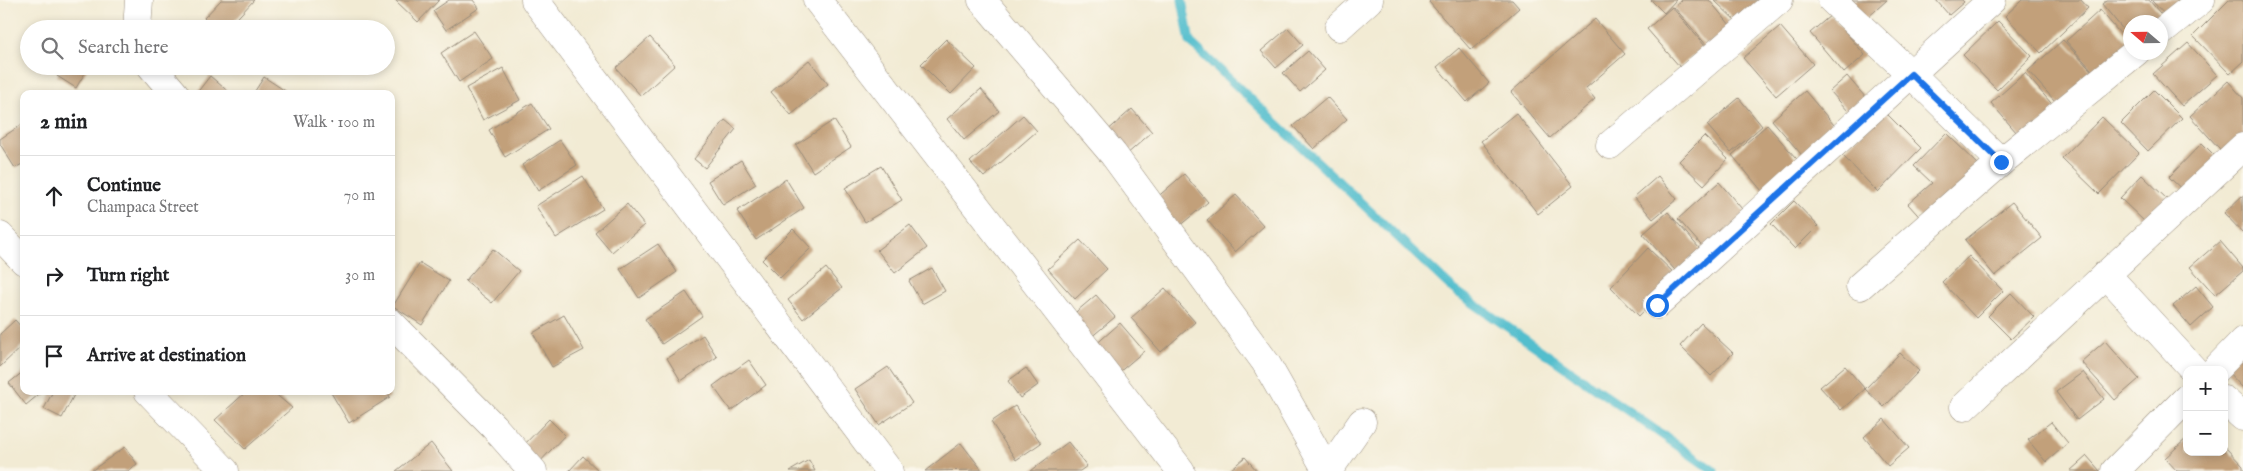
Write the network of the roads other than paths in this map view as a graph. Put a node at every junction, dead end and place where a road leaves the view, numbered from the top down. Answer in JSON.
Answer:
{"nodes":[{"id":1,"x":139,"y":0,"type":"edge"},
{"id":2,"x":534,"y":0,"type":"edge"},
{"id":3,"x":816,"y":0,"type":"edge"},
{"id":4,"x":982,"y":0,"type":"edge"},
{"id":5,"x":1369,"y":0,"type":"edge"},
{"id":6,"x":1780,"y":0,"type":"edge"},
{"id":7,"x":1832,"y":0,"type":"edge"},
{"id":8,"x":1992,"y":0,"type":"edge"},
{"id":9,"x":2201,"y":0,"type":"edge"},
{"id":10,"x":138,"y":20,"type":"edge"},
{"id":11,"x":1339,"y":27,"type":"dead end"},
{"id":12,"x":2168,"y":27,"type":"edge"},
{"id":13,"x":2126,"y":60,"type":"edge"},
{"id":14,"x":1911,"y":74,"type":"junction"},
{"id":15,"x":159,"y":75,"type":"edge"},
{"id":16,"x":172,"y":90,"type":"edge"},
{"id":17,"x":1610,"y":145,"type":"dead end"},
{"id":18,"x":2243,"y":147,"type":"edge"},
{"id":19,"x":2001,"y":162,"type":"junction"},
{"id":20,"x":0,"y":236,"type":"edge"},
{"id":21,"x":20,"y":257,"type":"edge"},
{"id":22,"x":2106,"y":274,"type":"junction"},
{"id":23,"x":1860,"y":286,"type":"dead end"},
{"id":24,"x":1657,"y":305,"type":"dead end"},
{"id":25,"x":395,"y":327,"type":"edge"},
{"id":26,"x":2243,"y":341,"type":"edge"},
{"id":27,"x":2190,"y":366,"type":"edge"},
{"id":28,"x":2219,"y":366,"type":"edge"},
{"id":29,"x":152,"y":395,"type":"edge"},
{"id":30,"x":2183,"y":402,"type":"edge"},
{"id":31,"x":2228,"y":404,"type":"edge"},
{"id":32,"x":1964,"y":407,"type":"dead end"},
{"id":33,"x":2243,"y":417,"type":"edge"},
{"id":34,"x":1362,"y":422,"type":"dead end"},
{"id":35,"x":225,"y":471,"type":"edge"},
{"id":36,"x":533,"y":471,"type":"edge"},
{"id":37,"x":889,"y":471,"type":"edge"},
{"id":38,"x":1181,"y":471,"type":"edge"},
{"id":39,"x":1328,"y":471,"type":"edge"},
{"id":40,"x":2115,"y":471,"type":"edge"}],
"edges":[{"from":1,"to":10,"type":"street"},
{"from":2,"to":37,"type":"street"},
{"from":3,"to":38,"type":"street"},
{"from":4,"to":39,"type":"street"},
{"from":5,"to":11,"type":"street"},
{"from":6,"to":17,"type":"street"},
{"from":7,"to":14,"type":"street"},
{"from":8,"to":14,"type":"street"},
{"from":9,"to":12,"type":"street"},
{"from":13,"to":19,"type":"street"},
{"from":14,"to":19,"type":"street"},
{"from":14,"to":24,"type":"street"},
{"from":15,"to":16,"type":"street"},
{"from":18,"to":22,"type":"street"},
{"from":19,"to":23,"type":"street"},
{"from":20,"to":21,"type":"street"},
{"from":22,"to":27,"type":"street"},
{"from":22,"to":32,"type":"street"},
{"from":25,"to":36,"type":"street"},
{"from":26,"to":28,"type":"street"},
{"from":29,"to":35,"type":"street"},
{"from":30,"to":40,"type":"street"},
{"from":31,"to":33,"type":"street"},
{"from":34,"to":39,"type":"street"}]}
